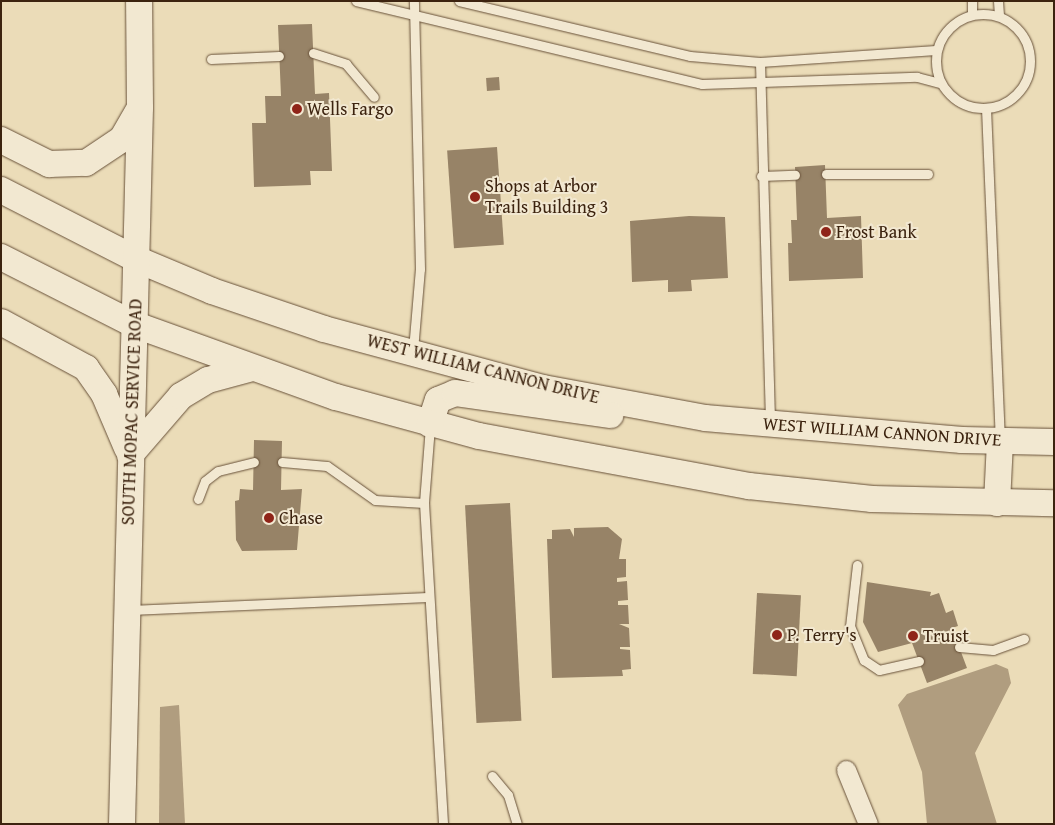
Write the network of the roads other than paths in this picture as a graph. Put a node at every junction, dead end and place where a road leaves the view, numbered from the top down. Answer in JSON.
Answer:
{"nodes":[{"id":1,"x":139,"y":1,"type":"edge"},
{"id":2,"x":356,"y":1,"type":"edge"},
{"id":3,"x":414,"y":1,"type":"edge"},
{"id":4,"x":459,"y":1,"type":"edge"},
{"id":5,"x":972,"y":1,"type":"edge"},
{"id":6,"x":998,"y":1,"type":"edge"},
{"id":7,"x":972,"y":14,"type":"junction"},
{"id":8,"x":999,"y":16,"type":"junction"},
{"id":9,"x":414,"y":18,"type":"junction"},
{"id":10,"x":936,"y":50,"type":"junction"},
{"id":11,"x":313,"y":53,"type":"dead end"},
{"id":12,"x":279,"y":56,"type":"dead end"},
{"id":13,"x":211,"y":59,"type":"dead end"},
{"id":14,"x":760,"y":62,"type":"junction"},
{"id":15,"x":940,"y":83,"type":"junction"},
{"id":16,"x":761,"y":84,"type":"junction"},
{"id":17,"x":374,"y":97,"type":"dead end"},
{"id":18,"x":140,"y":107,"type":"junction"},
{"id":19,"x":986,"y":108,"type":"junction"},
{"id":20,"x":1,"y":140,"type":"edge"},
{"id":21,"x":826,"y":174,"type":"dead end"},
{"id":22,"x":928,"y":174,"type":"dead end"},
{"id":23,"x":795,"y":175,"type":"dead end"},
{"id":24,"x":761,"y":176,"type":"junction"},
{"id":25,"x":1,"y":190,"type":"edge"},
{"id":26,"x":1,"y":257,"type":"edge"},
{"id":27,"x":136,"y":259,"type":"junction"},
{"id":28,"x":1,"y":322,"type":"edge"},
{"id":29,"x":133,"y":324,"type":"junction"},
{"id":30,"x":413,"y":354,"type":"junction"},
{"id":31,"x":252,"y":368,"type":"junction"},
{"id":32,"x":668,"y":411,"type":"junction"},
{"id":33,"x":430,"y":424,"type":"junction"},
{"id":34,"x":770,"y":424,"type":"junction"},
{"id":35,"x":1000,"y":442,"type":"junction"},
{"id":36,"x":1054,"y":442,"type":"edge"},
{"id":37,"x":130,"y":455,"type":"junction"},
{"id":38,"x":254,"y":462,"type":"dead end"},
{"id":39,"x":282,"y":462,"type":"dead end"},
{"id":40,"x":198,"y":499,"type":"dead end"},
{"id":41,"x":424,"y":503,"type":"junction"},
{"id":42,"x":997,"y":503,"type":"junction"},
{"id":43,"x":1054,"y":503,"type":"edge"},
{"id":44,"x":857,"y":565,"type":"dead end"},
{"id":45,"x":430,"y":597,"type":"junction"},
{"id":46,"x":127,"y":610,"type":"junction"},
{"id":47,"x":1024,"y":639,"type":"dead end"},
{"id":48,"x":959,"y":647,"type":"dead end"},
{"id":49,"x":919,"y":661,"type":"dead end"},
{"id":50,"x":846,"y":770,"type":"dead end"},
{"id":51,"x":492,"y":776,"type":"dead end"},
{"id":52,"x":122,"y":824,"type":"edge"},
{"id":53,"x":443,"y":824,"type":"edge"},
{"id":54,"x":517,"y":824,"type":"edge"},
{"id":55,"x":868,"y":824,"type":"edge"}],
"edges":[{"from":1,"to":18,"type":"main road","name":"SOUTH MOPAC SERVICE ROAD"},
{"from":2,"to":9,"type":"lane"},
{"from":3,"to":9,"type":"lane"},
{"from":4,"to":14,"type":"lane"},
{"from":5,"to":7,"type":"lane"},
{"from":6,"to":8,"type":"lane"},
{"from":7,"to":8,"type":"lane"},
{"from":7,"to":10,"type":"lane"},
{"from":8,"to":19,"type":"lane"},
{"from":9,"to":16,"type":"lane"},
{"from":9,"to":30,"type":"lane"},
{"from":10,"to":14,"type":"lane"},
{"from":10,"to":15,"type":"lane"},
{"from":11,"to":17,"type":"lane"},
{"from":12,"to":13,"type":"lane"},
{"from":14,"to":16,"type":"lane"},
{"from":15,"to":16,"type":"lane"},
{"from":15,"to":19,"type":"lane"},
{"from":16,"to":24,"type":"lane"},
{"from":18,"to":20,"type":"main road"},
{"from":18,"to":27,"type":"main road","name":"SOUTH MOPAC SERVICE ROAD"},
{"from":19,"to":35,"type":"lane"},
{"from":21,"to":22,"type":"lane"},
{"from":23,"to":24,"type":"lane"},
{"from":24,"to":34,"type":"lane"},
{"from":25,"to":27,"type":"main road","name":"WEST WILLIAM CANNON DRIVE"},
{"from":26,"to":29,"type":"main road"},
{"from":27,"to":29,"type":"main road","name":"SOUTH MOPAC SERVICE ROAD"},
{"from":27,"to":30,"type":"main road","name":"WEST WILLIAM CANNON DRIVE"},
{"from":28,"to":37,"type":"main road"},
{"from":29,"to":31,"type":"main road"},
{"from":29,"to":37,"type":"main road","name":"SOUTH MOPAC SERVICE ROAD"},
{"from":30,"to":32,"type":"main road","name":"WEST WILLIAM CANNON DRIVE"},
{"from":31,"to":33,"type":"main road"},
{"from":31,"to":37,"type":"main road"},
{"from":32,"to":33,"type":"main road"},
{"from":32,"to":34,"type":"main road","name":"WEST WILLIAM CANNON DRIVE"},
{"from":33,"to":41,"type":"lane"},
{"from":33,"to":42,"type":"main road"},
{"from":34,"to":35,"type":"main road","name":"WEST WILLIAM CANNON DRIVE"},
{"from":35,"to":36,"type":"main road","name":"WEST WILLIAM CANNON DRIVE"},
{"from":35,"to":42,"type":"main road"},
{"from":37,"to":46,"type":"main road","name":"SOUTH MOPAC SERVICE ROAD"},
{"from":38,"to":40,"type":"lane"},
{"from":39,"to":41,"type":"lane"},
{"from":41,"to":45,"type":"lane"},
{"from":42,"to":43,"type":"main road"},
{"from":44,"to":49,"type":"lane"},
{"from":45,"to":46,"type":"lane"},
{"from":45,"to":53,"type":"lane"},
{"from":46,"to":52,"type":"main road","name":"SOUTH MOPAC SERVICE ROAD"},
{"from":47,"to":48,"type":"lane"},
{"from":50,"to":55,"type":"street"},
{"from":51,"to":54,"type":"lane"}]}
